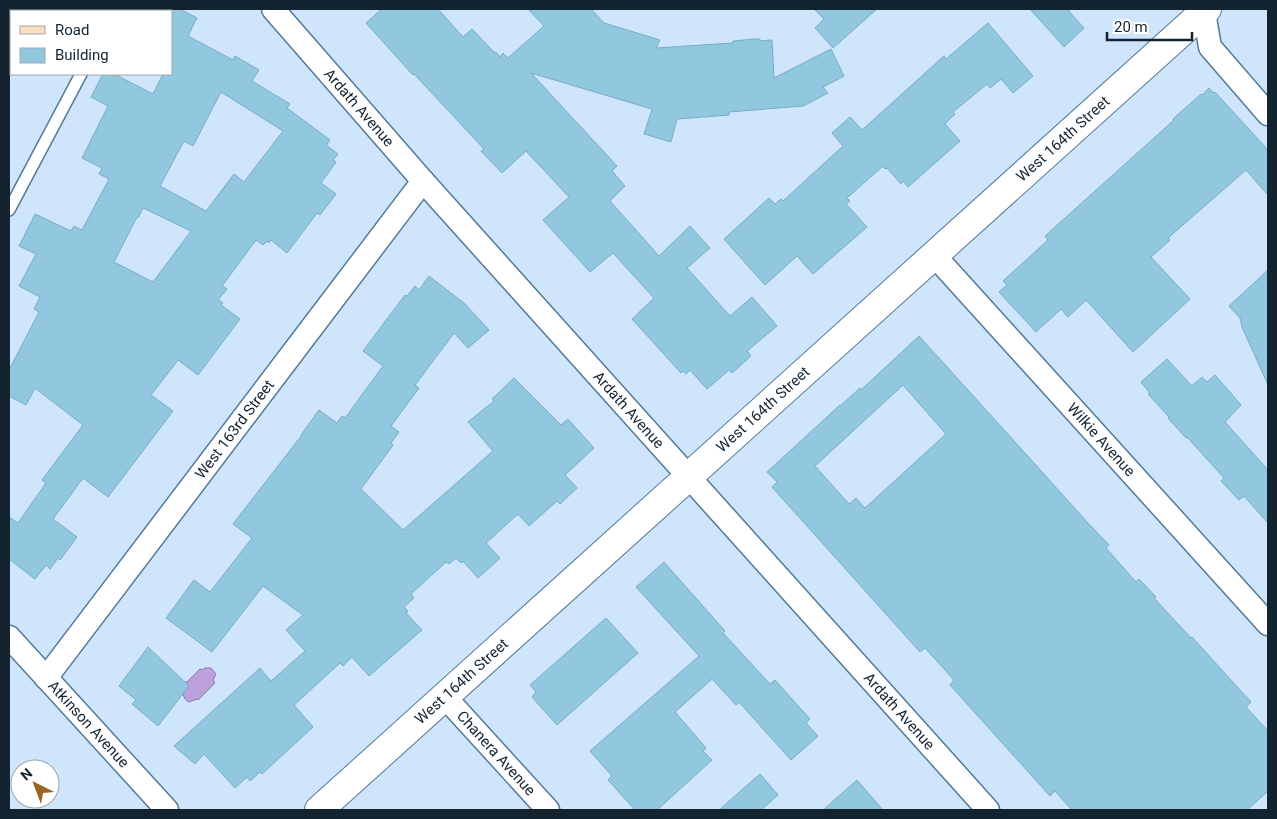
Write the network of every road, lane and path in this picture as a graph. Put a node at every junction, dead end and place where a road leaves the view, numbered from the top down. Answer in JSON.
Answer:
{"nodes":[{"id":1,"x":273,"y":9,"type":"edge"},
{"id":2,"x":1204,"y":10,"type":"edge"},
{"id":3,"x":80,"y":75,"type":"edge"},
{"id":4,"x":1268,"y":114,"type":"edge"},
{"id":5,"x":423,"y":181,"type":"junction"},
{"id":6,"x":9,"y":210,"type":"edge"},
{"id":7,"x":934,"y":255,"type":"junction"},
{"id":8,"x":688,"y":477,"type":"junction"},
{"id":9,"x":1268,"y":624,"type":"edge"},
{"id":10,"x":9,"y":637,"type":"edge"},
{"id":11,"x":46,"y":678,"type":"junction"},
{"id":12,"x":445,"y":697,"type":"junction"},
{"id":13,"x":167,"y":810,"type":"edge"},
{"id":14,"x":319,"y":810,"type":"edge"},
{"id":15,"x":548,"y":810,"type":"edge"},
{"id":16,"x":988,"y":810,"type":"edge"}],
"edges":[{"from":1,"to":5,"type":"street","name":"Ardath Avenue"},
{"from":2,"to":4,"type":"street"},
{"from":2,"to":7,"type":"street","name":"West 164th Street"},
{"from":3,"to":6,"type":"lane"},
{"from":5,"to":8,"type":"street","name":"Ardath Avenue"},
{"from":5,"to":11,"type":"street","name":"West 163rd Street"},
{"from":7,"to":8,"type":"street","name":"West 164th Street"},
{"from":7,"to":9,"type":"street","name":"Wilkie Avenue"},
{"from":8,"to":12,"type":"street","name":"West 164th Street"},
{"from":8,"to":16,"type":"street","name":"Ardath Avenue"},
{"from":10,"to":11,"type":"street","name":"Atkinson Avenue"},
{"from":11,"to":13,"type":"street","name":"Atkinson Avenue"},
{"from":12,"to":14,"type":"street","name":"West 164th Street"},
{"from":12,"to":15,"type":"street","name":"Chanera Avenue"}]}
